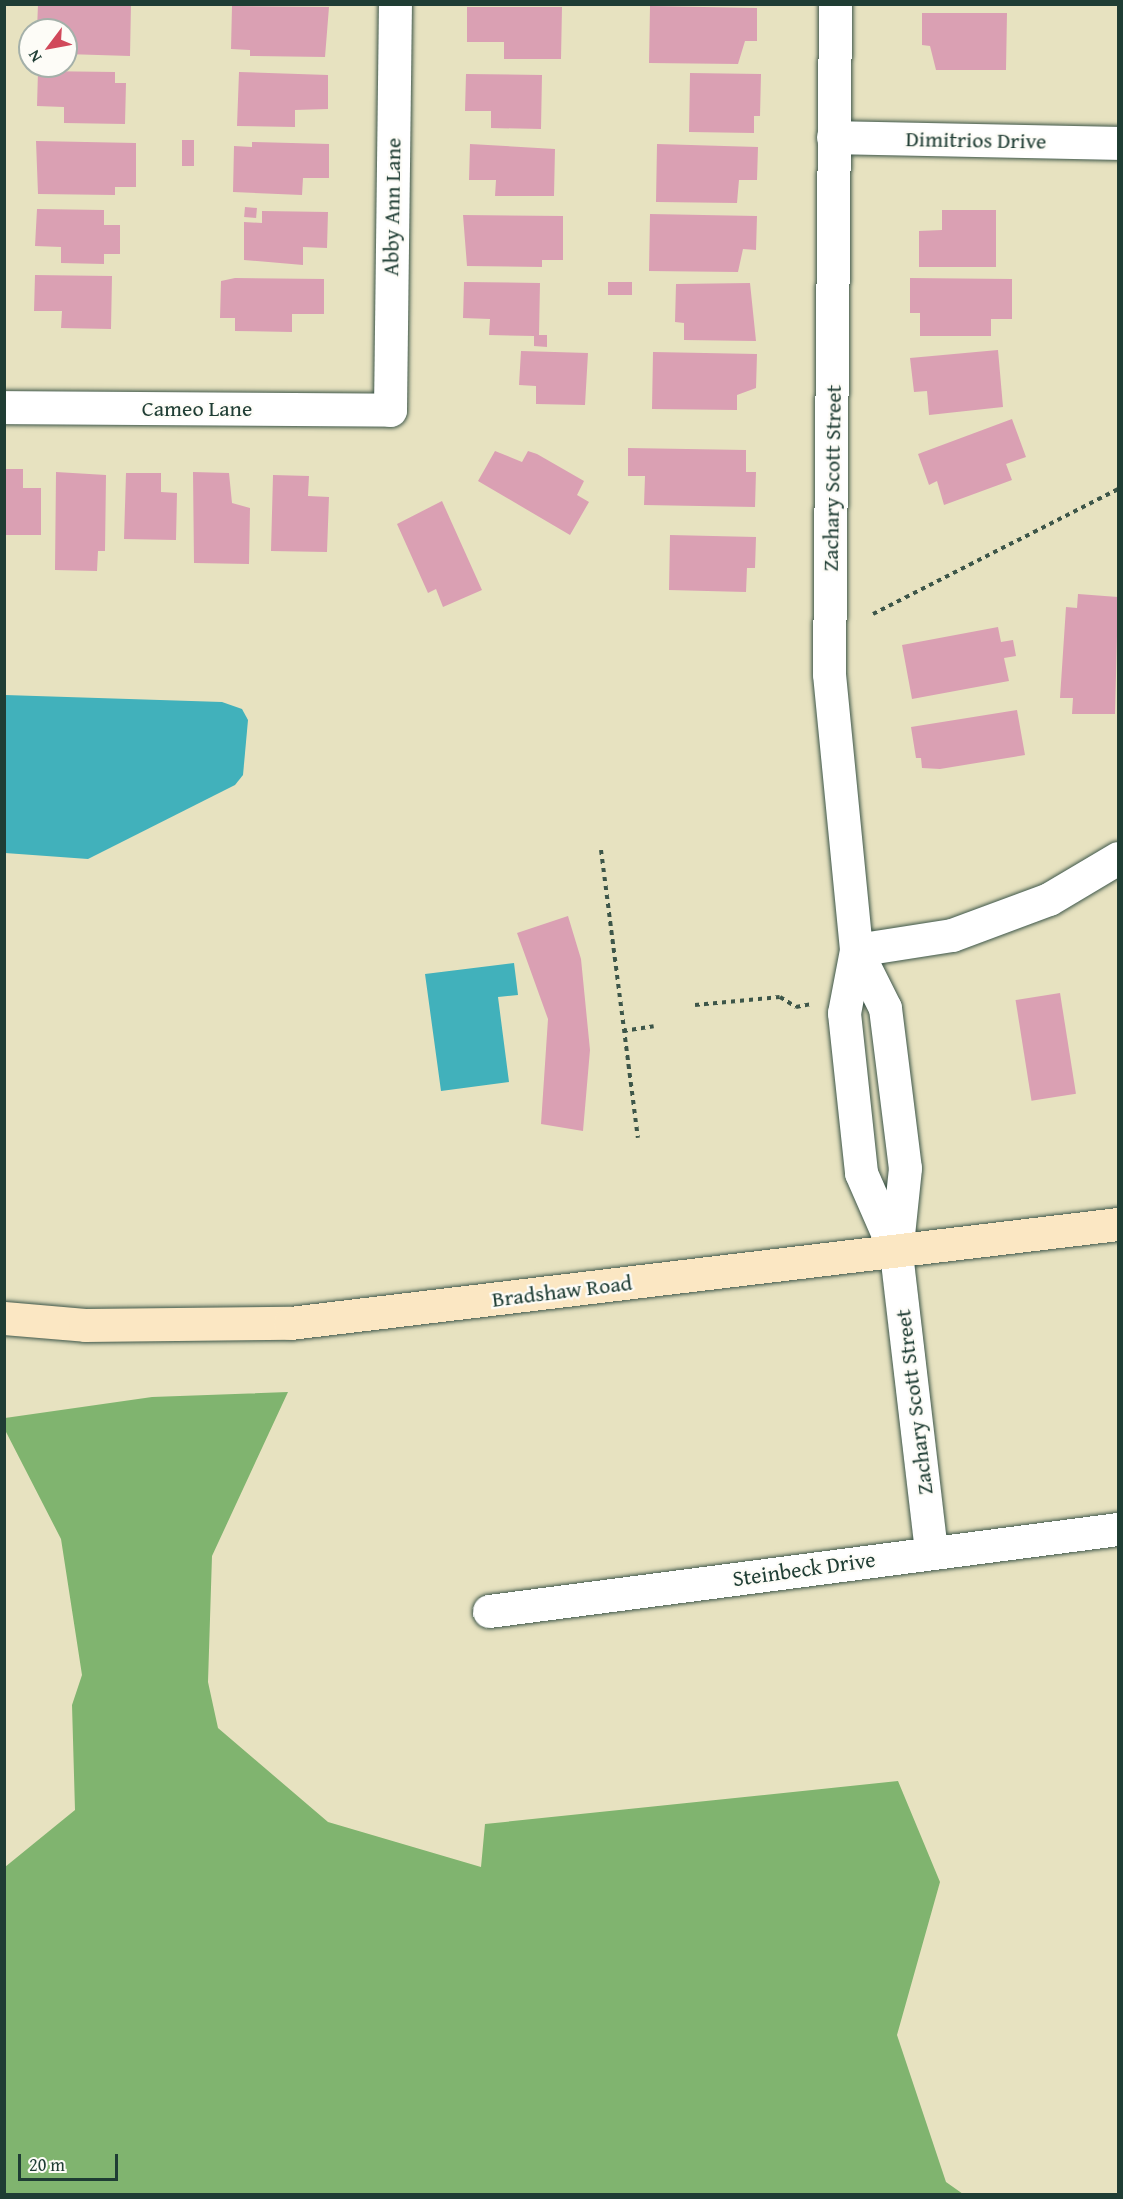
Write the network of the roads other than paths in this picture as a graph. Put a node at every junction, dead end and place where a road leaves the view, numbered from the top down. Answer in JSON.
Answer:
{"nodes":[{"id":1,"x":395,"y":4,"type":"edge"},
{"id":2,"x":835,"y":4,"type":"edge"},
{"id":3,"x":833,"y":137,"type":"junction"},
{"id":4,"x":1119,"y":143,"type":"edge"},
{"id":5,"x":4,"y":408,"type":"edge"},
{"id":6,"x":390,"y":410,"type":"joint"},
{"id":7,"x":1119,"y":858,"type":"edge"},
{"id":8,"x":856,"y":950,"type":"junction"},
{"id":9,"x":1119,"y":1224,"type":"edge"},
{"id":10,"x":896,"y":1253,"type":"junction"},
{"id":11,"x":4,"y":1318,"type":"edge"},
{"id":12,"x":1119,"y":1529,"type":"edge"},
{"id":13,"x":932,"y":1552,"type":"junction"},
{"id":14,"x":489,"y":1611,"type":"dead end"}],
"edges":[{"from":1,"to":6,"type":"street","name":"Abby Ann Lane"},
{"from":2,"to":3,"type":"street","name":"Zachary Scott Street"},
{"from":3,"to":4,"type":"street","name":"Dimitrios Drive"},
{"from":3,"to":8,"type":"street","name":"Zachary Scott Street"},
{"from":5,"to":6,"type":"street","name":"Cameo Lane"},
{"from":7,"to":8,"type":"street"},
{"from":8,"to":10,"type":"street","name":"Zachary Scott Street"},
{"from":8,"to":10,"type":"street","name":"Zachary Scott Street"},
{"from":9,"to":10,"type":"street","name":"Bradshaw Road"},
{"from":10,"to":11,"type":"street","name":"Bradshaw Road"},
{"from":10,"to":13,"type":"street","name":"Zachary Scott Street"},
{"from":12,"to":13,"type":"street","name":"Steinbeck Drive"},
{"from":13,"to":14,"type":"street","name":"Steinbeck Drive"}]}
